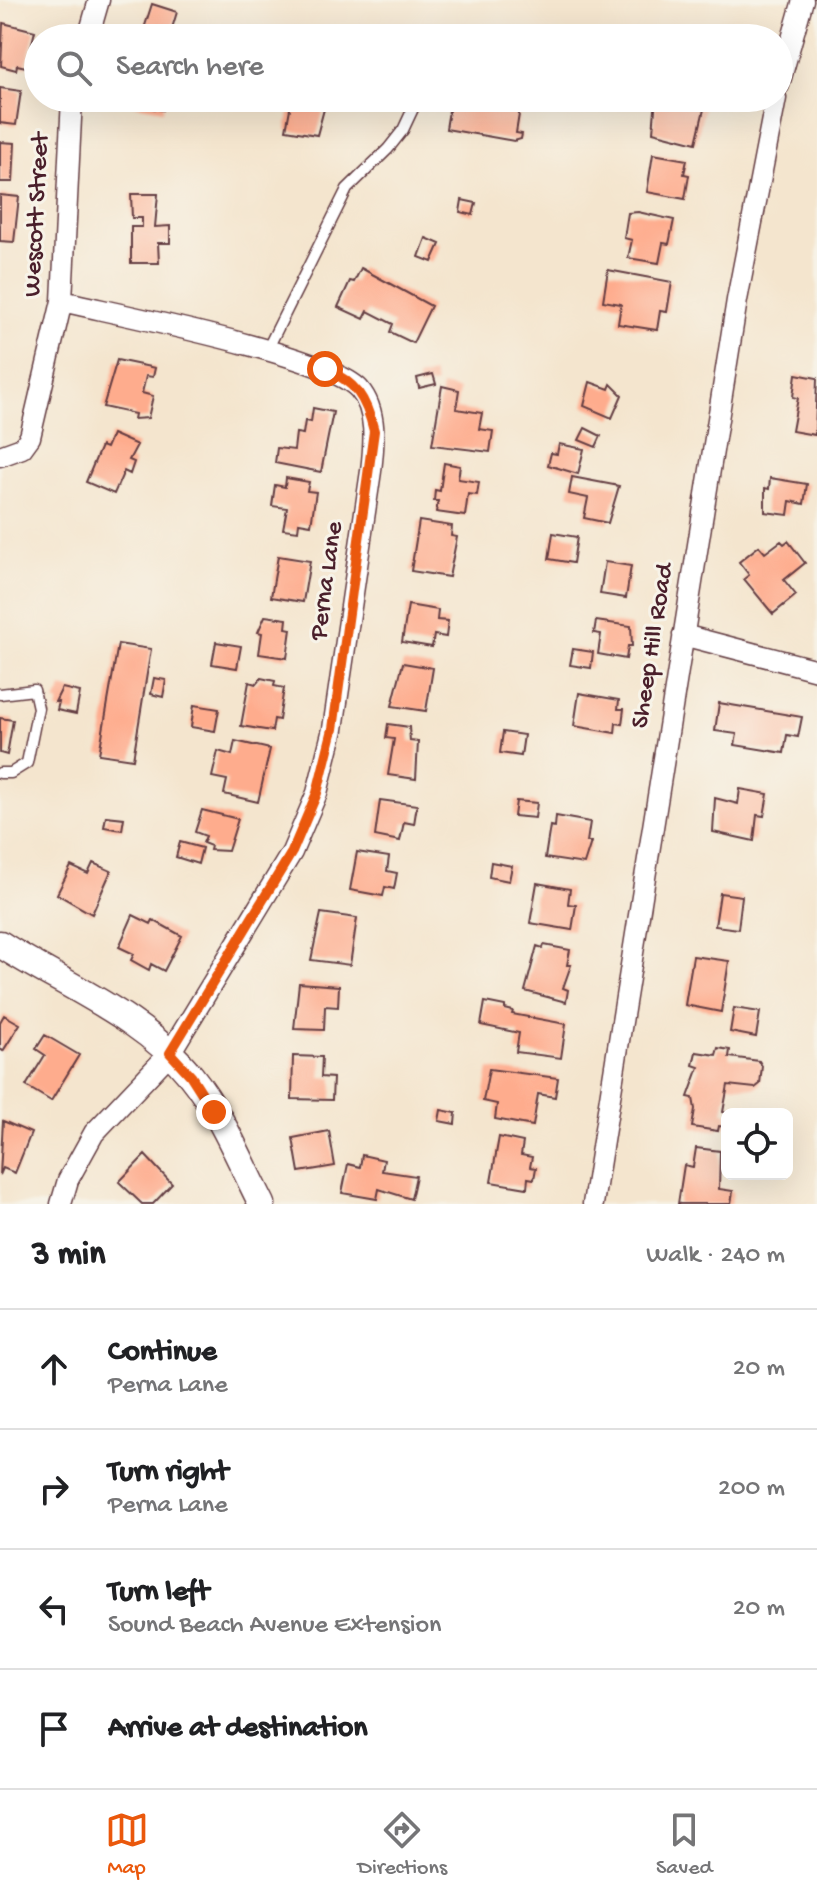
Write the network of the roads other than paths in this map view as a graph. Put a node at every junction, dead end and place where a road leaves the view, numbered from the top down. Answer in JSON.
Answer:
{"nodes":[{"id":1,"x":99,"y":0,"type":"edge"},
{"id":2,"x":803,"y":0,"type":"edge"},
{"id":3,"x":92,"y":24,"type":"edge"},
{"id":4,"x":793,"y":35,"type":"edge"},
{"id":5,"x":71,"y":112,"type":"edge"},
{"id":6,"x":411,"y":112,"type":"edge"},
{"id":7,"x":773,"y":112,"type":"edge"},
{"id":8,"x":62,"y":301,"type":"junction"},
{"id":9,"x":267,"y":350,"type":"junction"},
{"id":10,"x":0,"y":456,"type":"edge"},
{"id":11,"x":683,"y":635,"type":"junction"},
{"id":12,"x":817,"y":670,"type":"edge"},
{"id":13,"x":0,"y":694,"type":"edge"},
{"id":14,"x":0,"y":773,"type":"edge"},
{"id":15,"x":0,"y":944,"type":"edge"},
{"id":16,"x":170,"y":1053,"type":"junction"},
{"id":17,"x":61,"y":1204,"type":"edge"},
{"id":18,"x":262,"y":1204,"type":"edge"},
{"id":19,"x":593,"y":1204,"type":"edge"}],
"edges":[{"from":1,"to":3,"type":"street"},
{"from":2,"to":4,"type":"street"},
{"from":5,"to":8,"type":"street","name":"Wescott Street"},
{"from":6,"to":9,"type":"lane"},
{"from":7,"to":11,"type":"street","name":"Sheep Hill Road"},
{"from":8,"to":9,"type":"street","name":"Perna Lane"},
{"from":8,"to":10,"type":"street","name":"Wescott Street"},
{"from":9,"to":16,"type":"street","name":"Perna Lane"},
{"from":11,"to":12,"type":"street"},
{"from":11,"to":19,"type":"street","name":"Sheep Hill Road"},
{"from":13,"to":14,"type":"lane"},
{"from":15,"to":16,"type":"street"},
{"from":16,"to":17,"type":"street","name":"Perna Lane"},
{"from":16,"to":18,"type":"street"}]}
